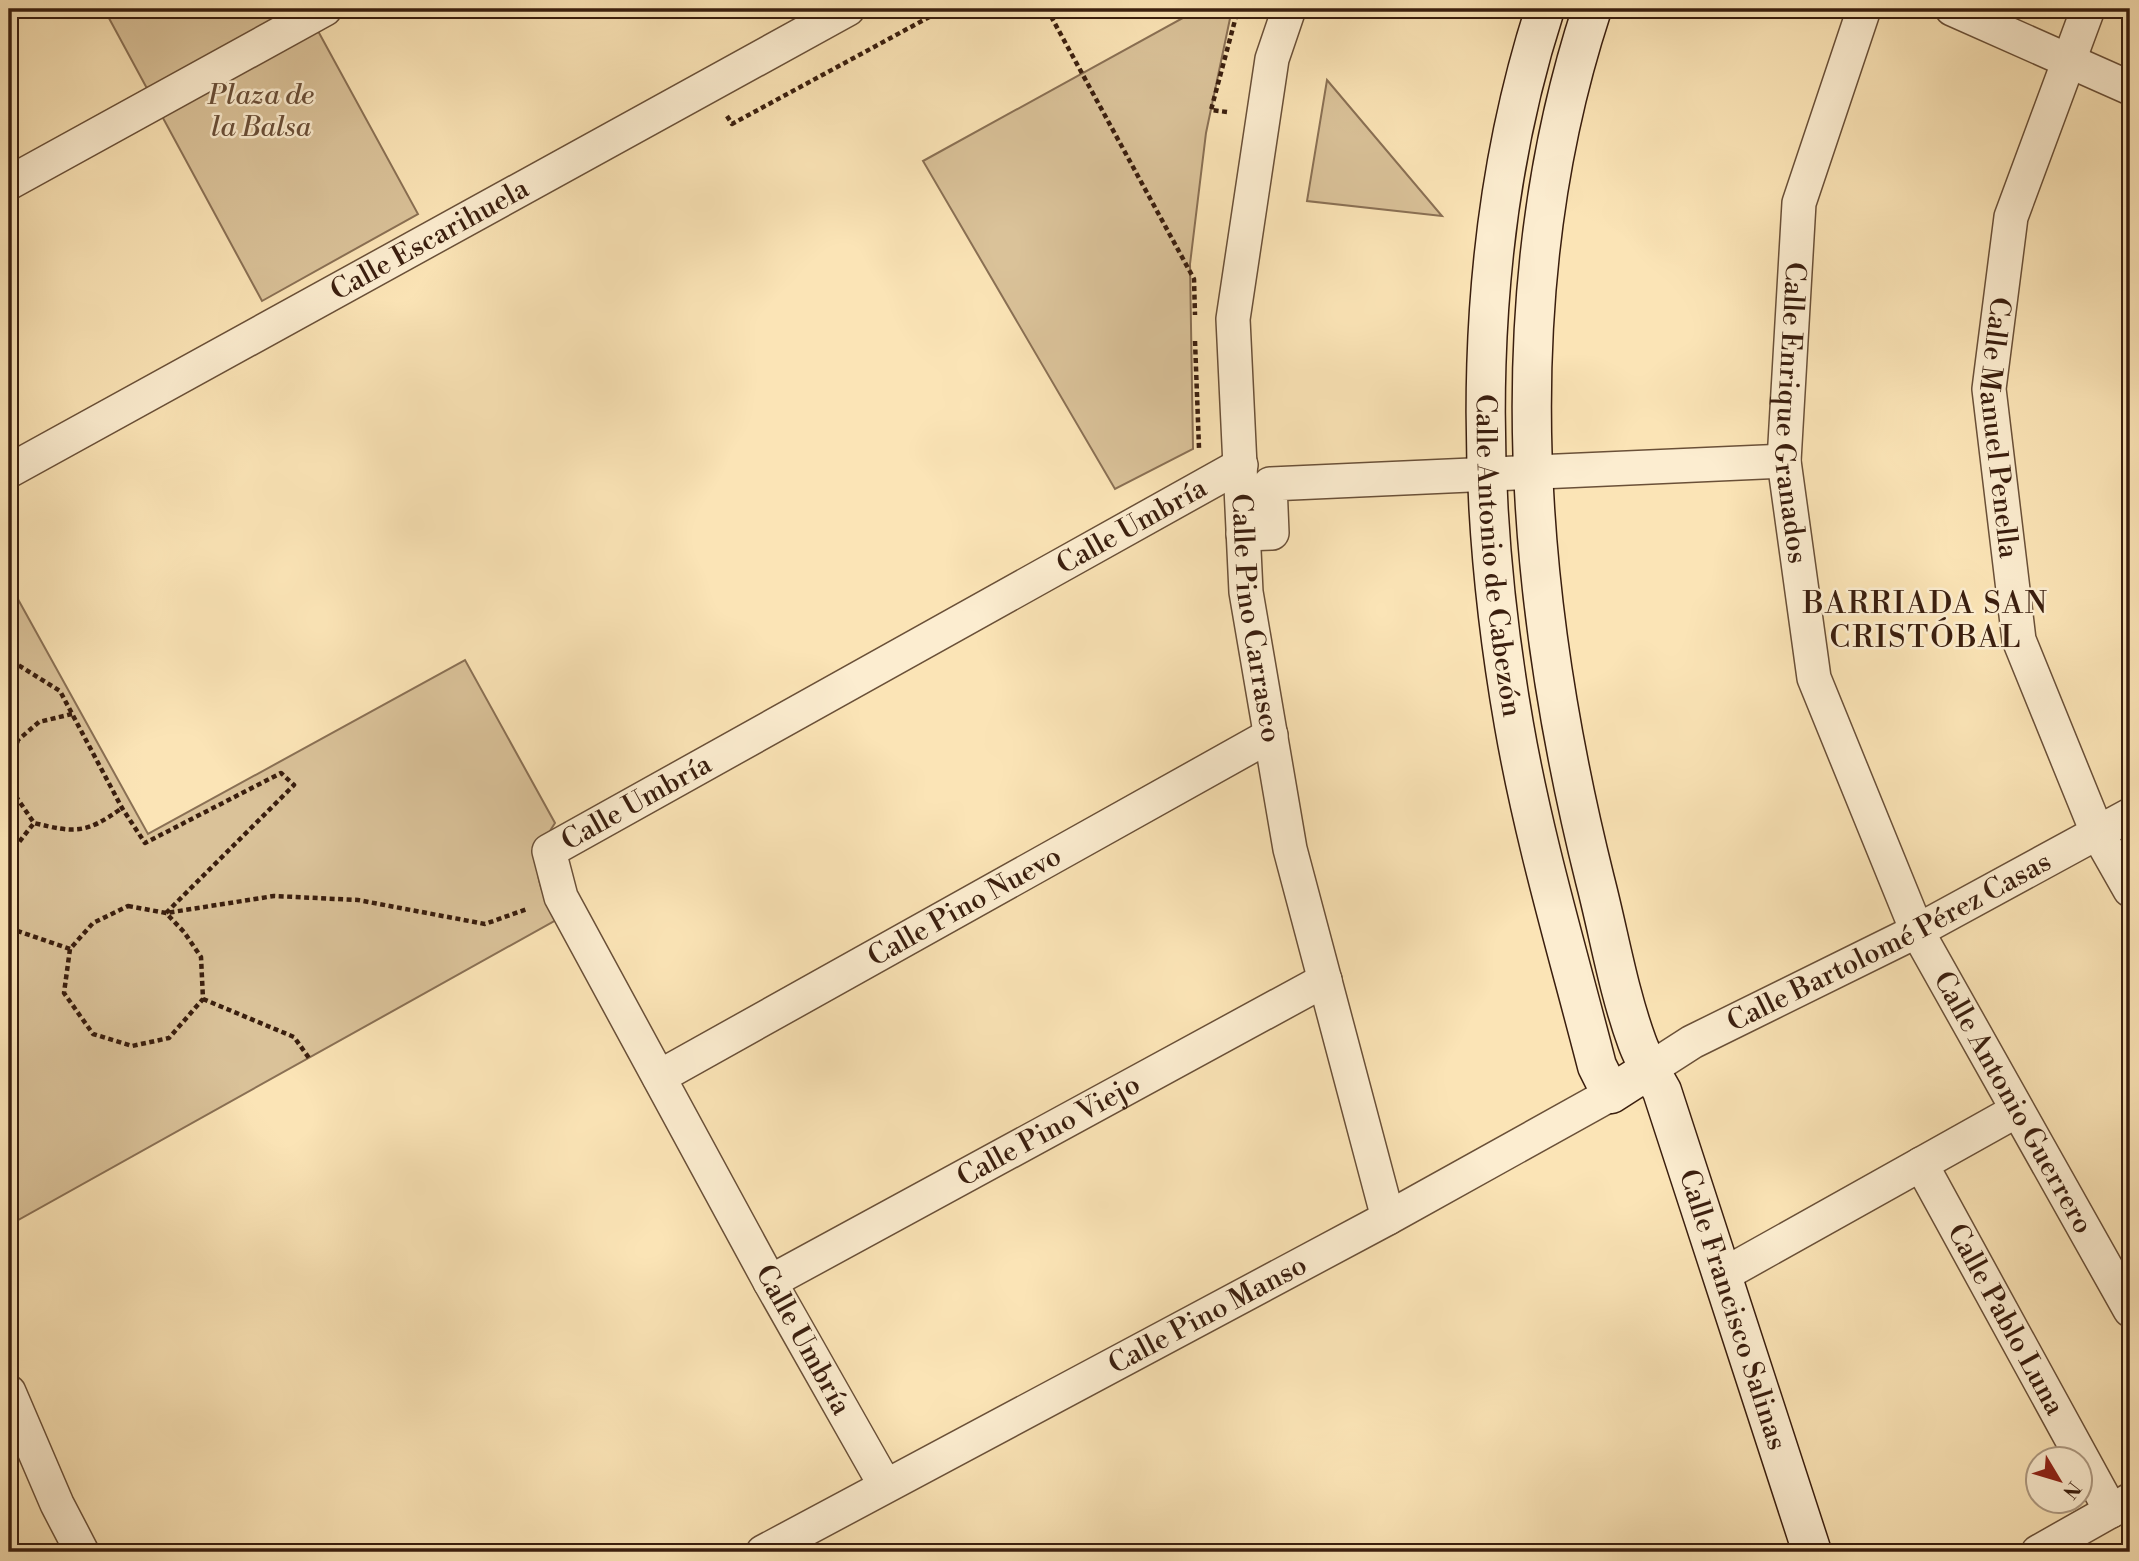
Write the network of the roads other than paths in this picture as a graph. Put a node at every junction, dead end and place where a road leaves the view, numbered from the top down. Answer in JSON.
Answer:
{"nodes":[{"id":1,"x":325,"y":9,"type":"edge"},
{"id":2,"x":848,"y":9,"type":"edge"},
{"id":3,"x":1289,"y":9,"type":"edge"},
{"id":4,"x":1545,"y":9,"type":"edge"},
{"id":5,"x":1591,"y":9,"type":"edge"},
{"id":6,"x":1864,"y":9,"type":"edge"},
{"id":7,"x":1952,"y":9,"type":"edge"},
{"id":8,"x":2088,"y":9,"type":"edge"},
{"id":9,"x":2067,"y":60,"type":"junction"},
{"id":10,"x":2130,"y":88,"type":"edge"},
{"id":11,"x":9,"y":183,"type":"edge"},
{"id":12,"x":1784,"y":461,"type":"junction"},
{"id":13,"x":1241,"y":465,"type":"junction"},
{"id":14,"x":9,"y":471,"type":"edge"},
{"id":15,"x":1533,"y":472,"type":"junction"},
{"id":16,"x":1488,"y":474,"type":"junction"},
{"id":17,"x":1243,"y":534,"type":"junction"},
{"id":18,"x":1271,"y":735,"type":"junction"},
{"id":19,"x":2130,"y":815,"type":"edge"},
{"id":20,"x":2097,"y":832,"type":"junction"},
{"id":21,"x":2130,"y":890,"type":"edge"},
{"id":22,"x":1917,"y":931,"type":"junction"},
{"id":23,"x":1325,"y":980,"type":"junction"},
{"id":24,"x":1650,"y":1069,"type":"junction"},
{"id":25,"x":659,"y":1077,"type":"junction"},
{"id":26,"x":1611,"y":1094,"type":"junction"},
{"id":27,"x":2016,"y":1111,"type":"junction"},
{"id":28,"x":1920,"y":1164,"type":"junction"},
{"id":29,"x":1388,"y":1218,"type":"junction"},
{"id":30,"x":1721,"y":1276,"type":"junction"},
{"id":31,"x":770,"y":1282,"type":"junction"},
{"id":32,"x":2130,"y":1310,"type":"edge"},
{"id":33,"x":9,"y":1392,"type":"edge"},
{"id":34,"x":885,"y":1485,"type":"junction"},
{"id":35,"x":2121,"y":1506,"type":"edge"},
{"id":36,"x":82,"y":1552,"type":"edge"},
{"id":37,"x":763,"y":1552,"type":"edge"},
{"id":38,"x":1812,"y":1552,"type":"edge"},
{"id":39,"x":2038,"y":1552,"type":"edge"}],
"edges":[{"from":1,"to":11,"type":"street"},
{"from":2,"to":14,"type":"street","name":"Calle Escarihuela"},
{"from":3,"to":13,"type":"street","name":"Calle Pino Carrasco"},
{"from":4,"to":16,"type":"street","name":"Calle Antonio de Cabezón"},
{"from":5,"to":15,"type":"street","name":"Calle Antonio de Cabezón"},
{"from":6,"to":12,"type":"street","name":"Calle Enrique Granados"},
{"from":7,"to":9,"type":"street"},
{"from":8,"to":9,"type":"street","name":"Calle Manuel Penella"},
{"from":9,"to":10,"type":"street"},
{"from":9,"to":20,"type":"street","name":"Calle Manuel Penella"},
{"from":12,"to":15,"type":"street"},
{"from":12,"to":22,"type":"street","name":"Calle Enrique Granados"},
{"from":13,"to":17,"type":"street","name":"Calle Pino Carrasco"},
{"from":13,"to":25,"type":"street","name":"Calle Umbría"},
{"from":15,"to":16,"type":"street"},
{"from":15,"to":24,"type":"street","name":"Calle Antonio de Cabezón"},
{"from":16,"to":17,"type":"street"},
{"from":16,"to":26,"type":"street","name":"Calle Antonio de Cabezón"},
{"from":17,"to":18,"type":"street","name":"Calle Pino Carrasco"},
{"from":18,"to":23,"type":"street","name":"Calle Pino Carrasco"},
{"from":18,"to":25,"type":"street","name":"Calle Pino Nuevo"},
{"from":19,"to":20,"type":"street","name":"Calle Bartolomé Pérez Casas"},
{"from":20,"to":21,"type":"street","name":"Calle Manuel Penella"},
{"from":20,"to":22,"type":"street","name":"Calle Bartolomé Pérez Casas"},
{"from":22,"to":24,"type":"street","name":"Calle Bartolomé Pérez Casas"},
{"from":22,"to":27,"type":"street","name":"Calle Antonio Guerrero"},
{"from":23,"to":29,"type":"street","name":"Calle Pino Carrasco"},
{"from":23,"to":31,"type":"street","name":"Calle Pino Viejo"},
{"from":24,"to":26,"type":"street","name":"Calle Pino Manso"},
{"from":24,"to":30,"type":"street","name":"Calle Francisco Salinas"},
{"from":25,"to":31,"type":"street","name":"Calle Umbría"},
{"from":26,"to":29,"type":"street","name":"Calle Pino Manso"},
{"from":27,"to":28,"type":"street"},
{"from":27,"to":32,"type":"street","name":"Calle Antonio Guerrero"},
{"from":28,"to":30,"type":"street"},
{"from":28,"to":35,"type":"street","name":"Calle Pablo Luna"},
{"from":29,"to":34,"type":"street","name":"Calle Pino Manso"},
{"from":30,"to":38,"type":"street","name":"Calle Francisco Salinas"},
{"from":31,"to":34,"type":"street","name":"Calle Umbría"},
{"from":33,"to":36,"type":"street"},
{"from":34,"to":37,"type":"street","name":"Calle Pino Manso"},
{"from":35,"to":39,"type":"street"}]}
